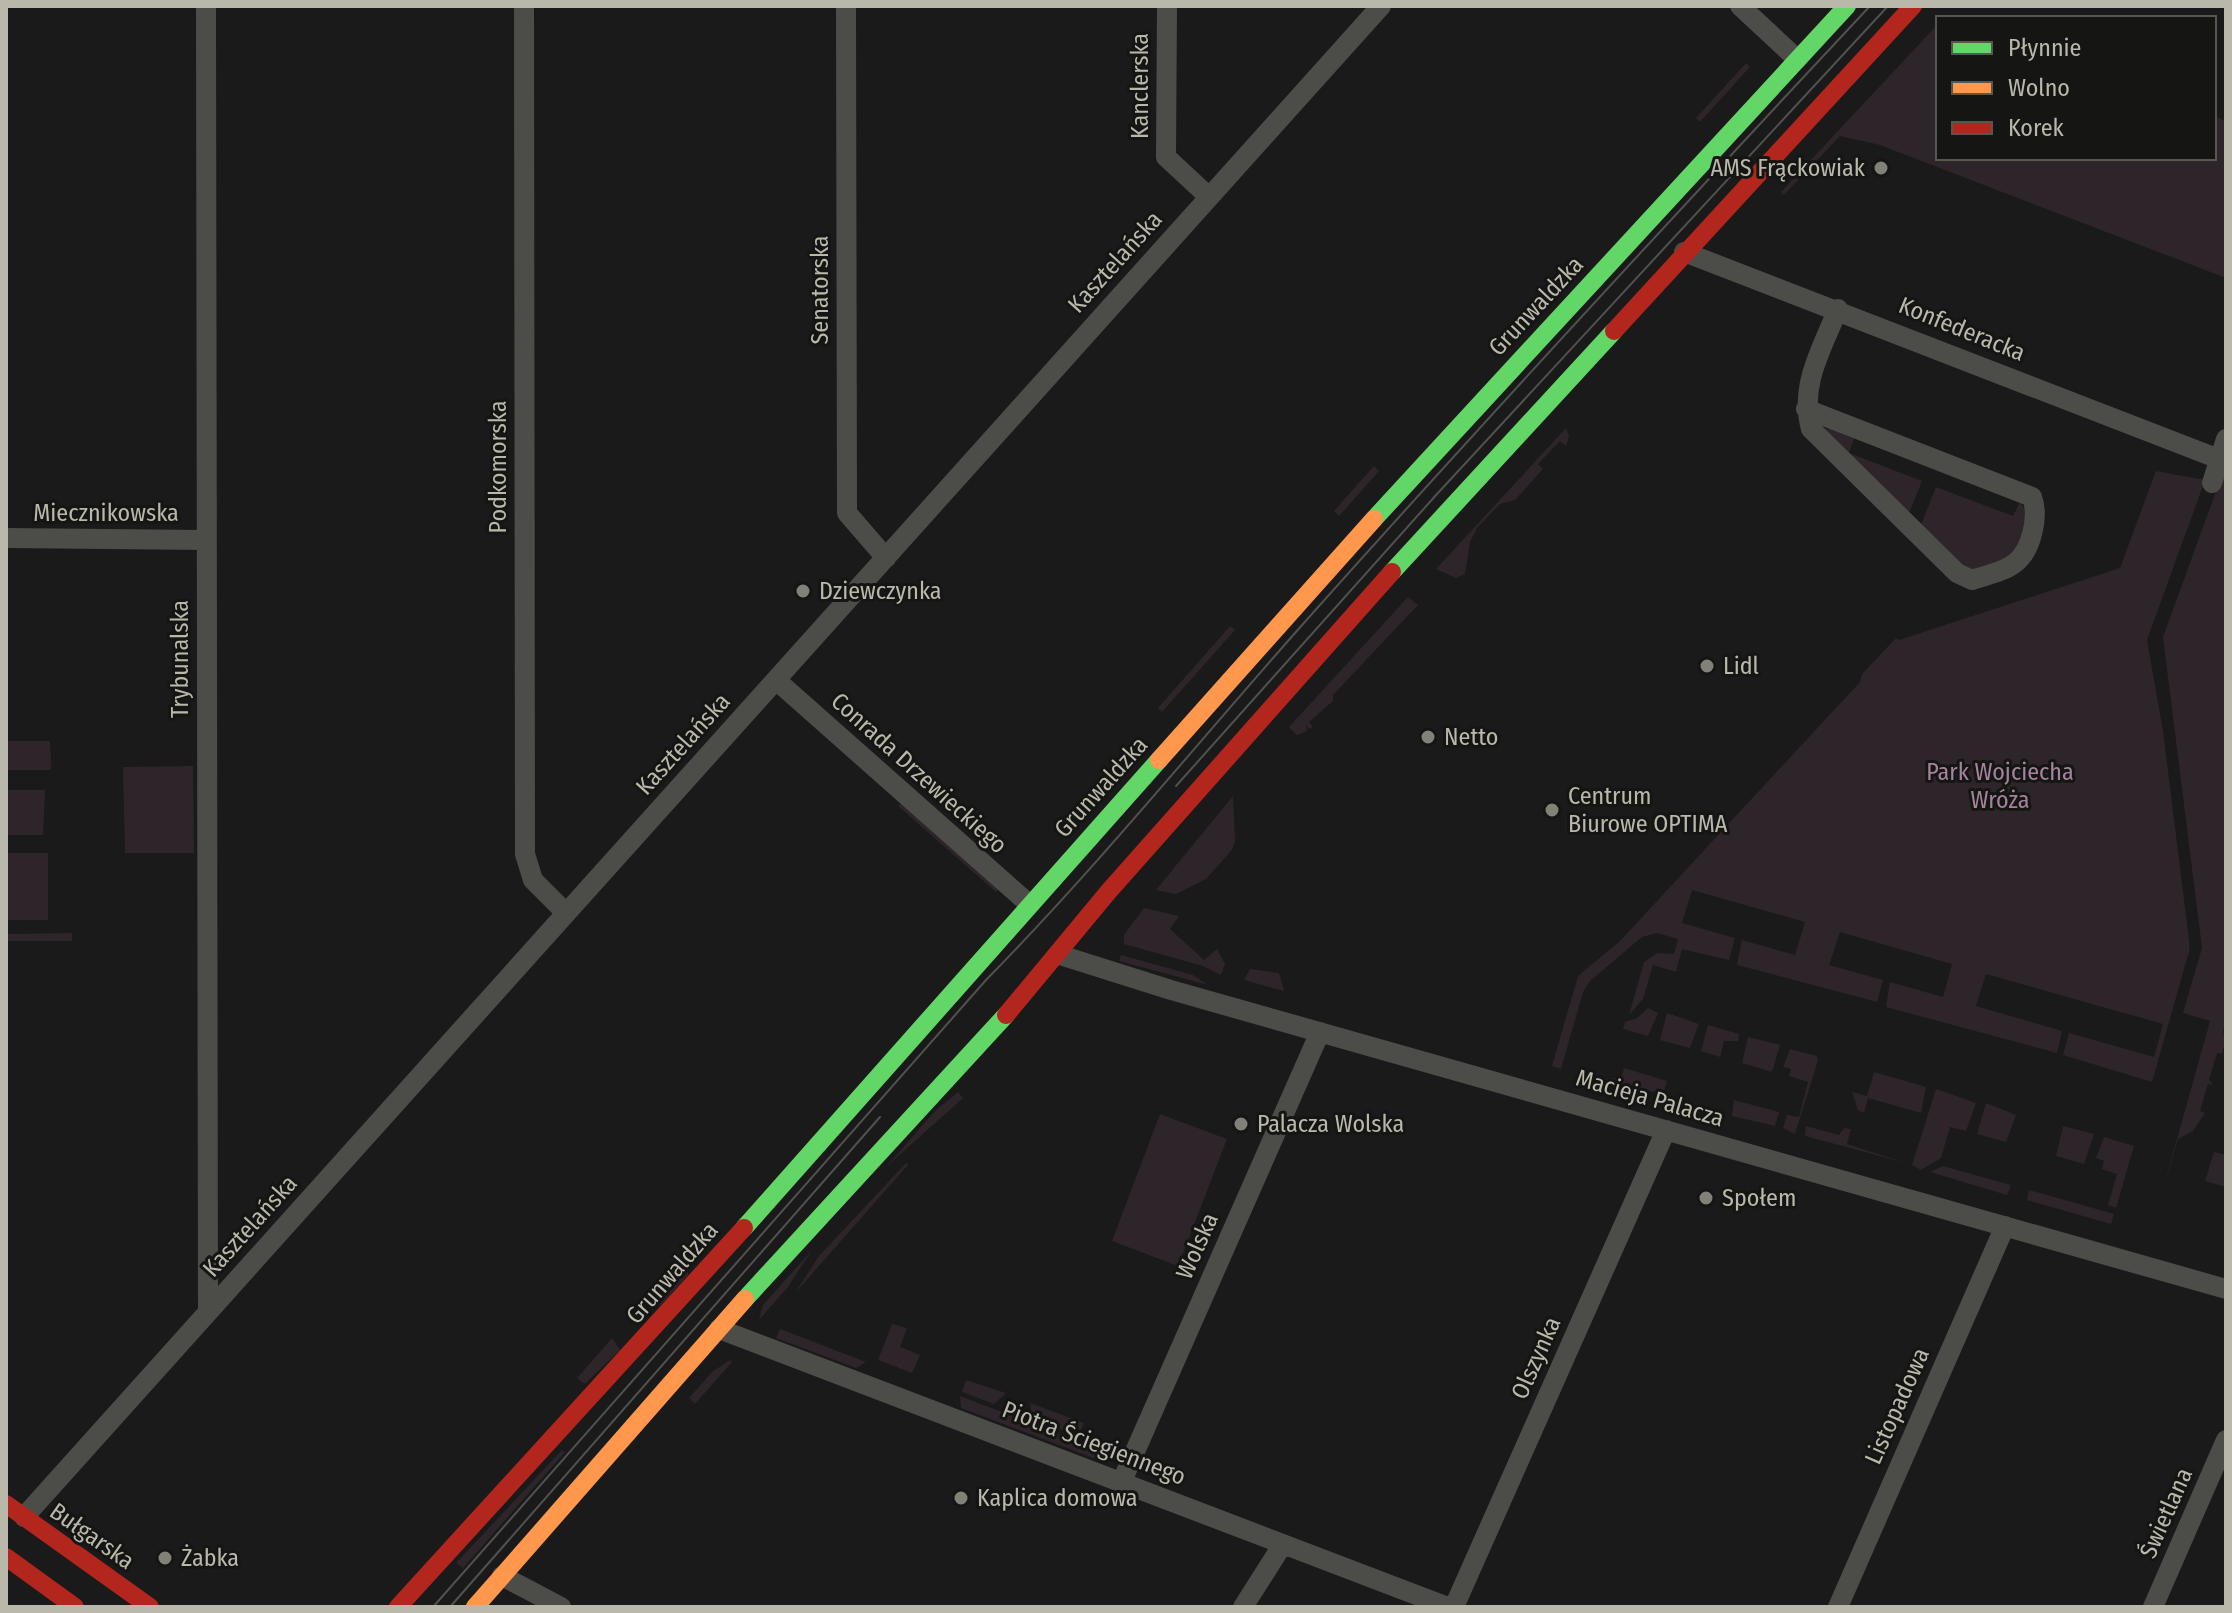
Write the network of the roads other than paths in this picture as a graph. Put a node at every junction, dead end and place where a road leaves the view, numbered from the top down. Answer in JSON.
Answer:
{"nodes":[{"id":1,"x":206,"y":6,"type":"edge"},
{"id":2,"x":524,"y":6,"type":"edge"},
{"id":3,"x":846,"y":6,"type":"edge"},
{"id":4,"x":1167,"y":6,"type":"edge"},
{"id":5,"x":1381,"y":6,"type":"edge"},
{"id":6,"x":1740,"y":6,"type":"edge"},
{"id":7,"x":1847,"y":6,"type":"edge"},
{"id":8,"x":1913,"y":6,"type":"edge"},
{"id":9,"x":1814,"y":76,"type":"junction"},
{"id":10,"x":1717,"y":181,"type":"junction"},
{"id":11,"x":1208,"y":196,"type":"junction"},
{"id":12,"x":1684,"y":252,"type":"junction"},
{"id":13,"x":1838,"y":309,"type":"junction"},
{"id":14,"x":1806,"y":409,"type":"junction"},
{"id":15,"x":2226,"y":439,"type":"edge"},
{"id":16,"x":2219,"y":459,"type":"junction"},
{"id":17,"x":2212,"y":483,"type":"dead end"},
{"id":18,"x":6,"y":538,"type":"edge"},
{"id":19,"x":205,"y":540,"type":"junction"},
{"id":20,"x":886,"y":558,"type":"junction"},
{"id":21,"x":776,"y":680,"type":"junction"},
{"id":22,"x":1029,"y":904,"type":"junction"},
{"id":23,"x":566,"y":913,"type":"junction"},
{"id":24,"x":1060,"y":955,"type":"junction"},
{"id":25,"x":1320,"y":1032,"type":"junction"},
{"id":26,"x":1666,"y":1130,"type":"junction"},
{"id":27,"x":2005,"y":1226,"type":"junction"},
{"id":28,"x":2226,"y":1289,"type":"edge"},
{"id":29,"x":208,"y":1312,"type":"junction"},
{"id":30,"x":719,"y":1329,"type":"junction"},
{"id":31,"x":2226,"y":1440,"type":"edge"},
{"id":32,"x":1122,"y":1481,"type":"junction"},
{"id":33,"x":6,"y":1504,"type":"edge"},
{"id":34,"x":24,"y":1517,"type":"junction"},
{"id":35,"x":1283,"y":1544,"type":"junction"},
{"id":36,"x":6,"y":1557,"type":"edge"},
{"id":37,"x":502,"y":1576,"type":"junction"},
{"id":38,"x":75,"y":1607,"type":"edge"},
{"id":39,"x":150,"y":1607,"type":"edge"},
{"id":40,"x":398,"y":1607,"type":"edge"},
{"id":41,"x":475,"y":1607,"type":"edge"},
{"id":42,"x":561,"y":1607,"type":"edge"},
{"id":43,"x":1243,"y":1607,"type":"edge"},
{"id":44,"x":1451,"y":1607,"type":"edge"},
{"id":45,"x":1838,"y":1607,"type":"edge"},
{"id":46,"x":2153,"y":1607,"type":"edge"}],
"edges":[{"from":1,"to":19,"type":"street","name":"Trybunalska"},
{"from":2,"to":23,"type":"street","name":"Podkomorska"},
{"from":3,"to":20,"type":"street","name":"Senatorska"},
{"from":4,"to":11,"type":"street","name":"Kanclerska"},
{"from":5,"to":11,"type":"street","name":"Kasztelańska"},
{"from":6,"to":9,"type":"street"},
{"from":7,"to":9,"type":"street","name":"Grunwaldzka"},
{"from":8,"to":9,"type":"street","name":"Grunwaldzka"},
{"from":9,"to":10,"type":"street","name":"Grunwaldzka"},
{"from":9,"to":10,"type":"street","name":"Grunwaldzka"},
{"from":10,"to":12,"type":"street","name":"Grunwaldzka"},
{"from":10,"to":22,"type":"street","name":"Grunwaldzka"},
{"from":11,"to":20,"type":"street","name":"Kasztelańska"},
{"from":12,"to":13,"type":"street","name":"Konfederacka"},
{"from":12,"to":24,"type":"street","name":"Grunwaldzka"},
{"from":13,"to":14,"type":"street"},
{"from":13,"to":16,"type":"street","name":"Konfederacka"},
{"from":14,"to":14,"type":"street"},
{"from":15,"to":16,"type":"street"},
{"from":16,"to":17,"type":"street"},
{"from":18,"to":19,"type":"street","name":"Miecznikowska"},
{"from":19,"to":29,"type":"street","name":"Trybunalska"},
{"from":20,"to":21,"type":"street","name":"Kasztelańska"},
{"from":21,"to":22,"type":"street","name":"Conrada Drzewieckiego"},
{"from":21,"to":23,"type":"street","name":"Kasztelańska"},
{"from":22,"to":40,"type":"street","name":"Grunwaldzka"},
{"from":23,"to":29,"type":"street","name":"Kasztelańska"},
{"from":24,"to":25,"type":"street","name":"Macieja Palacza"},
{"from":24,"to":30,"type":"street","name":"Grunwaldzka"},
{"from":25,"to":26,"type":"street","name":"Macieja Palacza"},
{"from":25,"to":32,"type":"street","name":"Wolska"},
{"from":26,"to":27,"type":"street","name":"Macieja Palacza"},
{"from":26,"to":44,"type":"street","name":"Olszynka"},
{"from":27,"to":28,"type":"street","name":"Macieja Palacza"},
{"from":27,"to":45,"type":"street","name":"Listopadowa"},
{"from":29,"to":34,"type":"street","name":"Kasztelańska"},
{"from":30,"to":32,"type":"street","name":"Piotra Ściegiennego"},
{"from":30,"to":37,"type":"street","name":"Grunwaldzka"},
{"from":31,"to":46,"type":"street","name":"Świetlana"},
{"from":32,"to":35,"type":"street","name":"Piotra Ściegiennego"},
{"from":33,"to":34,"type":"street","name":"Bułgarska"},
{"from":34,"to":39,"type":"street","name":"Bułgarska"},
{"from":35,"to":43,"type":"street"},
{"from":35,"to":44,"type":"street","name":"Piotra Ściegiennego"},
{"from":36,"to":38,"type":"street"},
{"from":37,"to":41,"type":"street","name":"Grunwaldzka"},
{"from":37,"to":42,"type":"street"}]}
